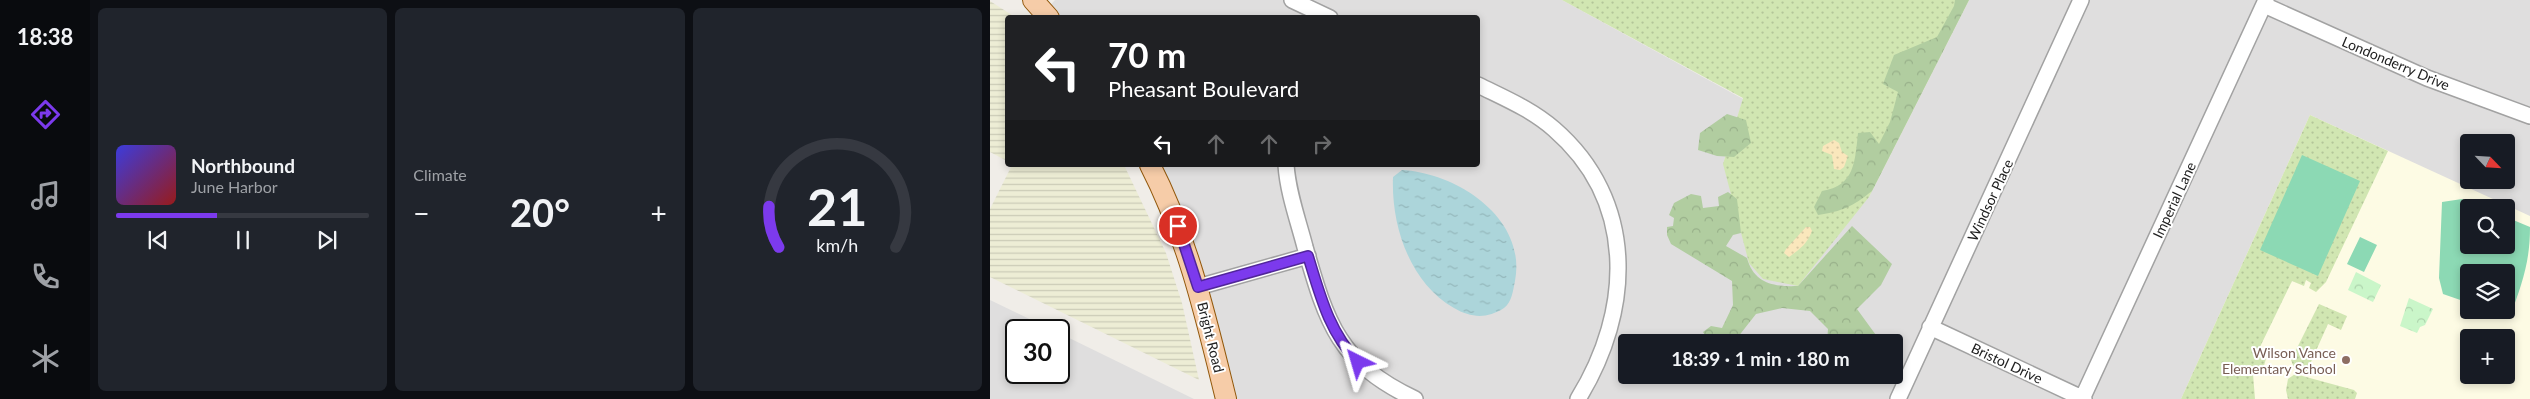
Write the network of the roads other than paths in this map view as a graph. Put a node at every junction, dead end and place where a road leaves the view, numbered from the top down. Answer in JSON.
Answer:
{"nodes":[{"id":1,"x":1033,"y":0,"type":"edge"},
{"id":2,"x":1292,"y":0,"type":"edge"},
{"id":3,"x":2081,"y":0,"type":"edge"},
{"id":4,"x":2265,"y":2,"type":"edge"},
{"id":5,"x":1047,"y":15,"type":"edge"},
{"id":6,"x":1326,"y":15,"type":"edge"},
{"id":7,"x":1480,"y":87,"type":"edge"},
{"id":8,"x":2530,"y":116,"type":"edge"},
{"id":9,"x":1151,"y":167,"type":"edge"},
{"id":10,"x":1286,"y":167,"type":"edge"},
{"id":11,"x":1308,"y":256,"type":"junction"},
{"id":12,"x":1198,"y":287,"type":"junction"},
{"id":13,"x":1930,"y":327,"type":"junction"},
{"id":14,"x":1226,"y":399,"type":"edge"},
{"id":15,"x":1415,"y":399,"type":"edge"},
{"id":16,"x":1578,"y":399,"type":"edge"},
{"id":17,"x":1898,"y":399,"type":"edge"},
{"id":18,"x":2083,"y":399,"type":"edge"}],
"edges":[{"from":1,"to":5,"type":"main road"},
{"from":2,"to":6,"type":"street"},
{"from":3,"to":13,"type":"street","name":"Windsor Place"},
{"from":4,"to":8,"type":"street","name":"Londonderry Drive"},
{"from":4,"to":18,"type":"street","name":"Imperial Lane"},
{"from":7,"to":16,"type":"street"},
{"from":9,"to":12,"type":"main road","name":"Bright Road"},
{"from":10,"to":11,"type":"street"},
{"from":11,"to":12,"type":"street"},
{"from":11,"to":15,"type":"street"},
{"from":12,"to":14,"type":"main road","name":"Bright Road"},
{"from":13,"to":17,"type":"street","name":"Windsor Place"},
{"from":13,"to":18,"type":"street","name":"Bristol Drive"}]}
